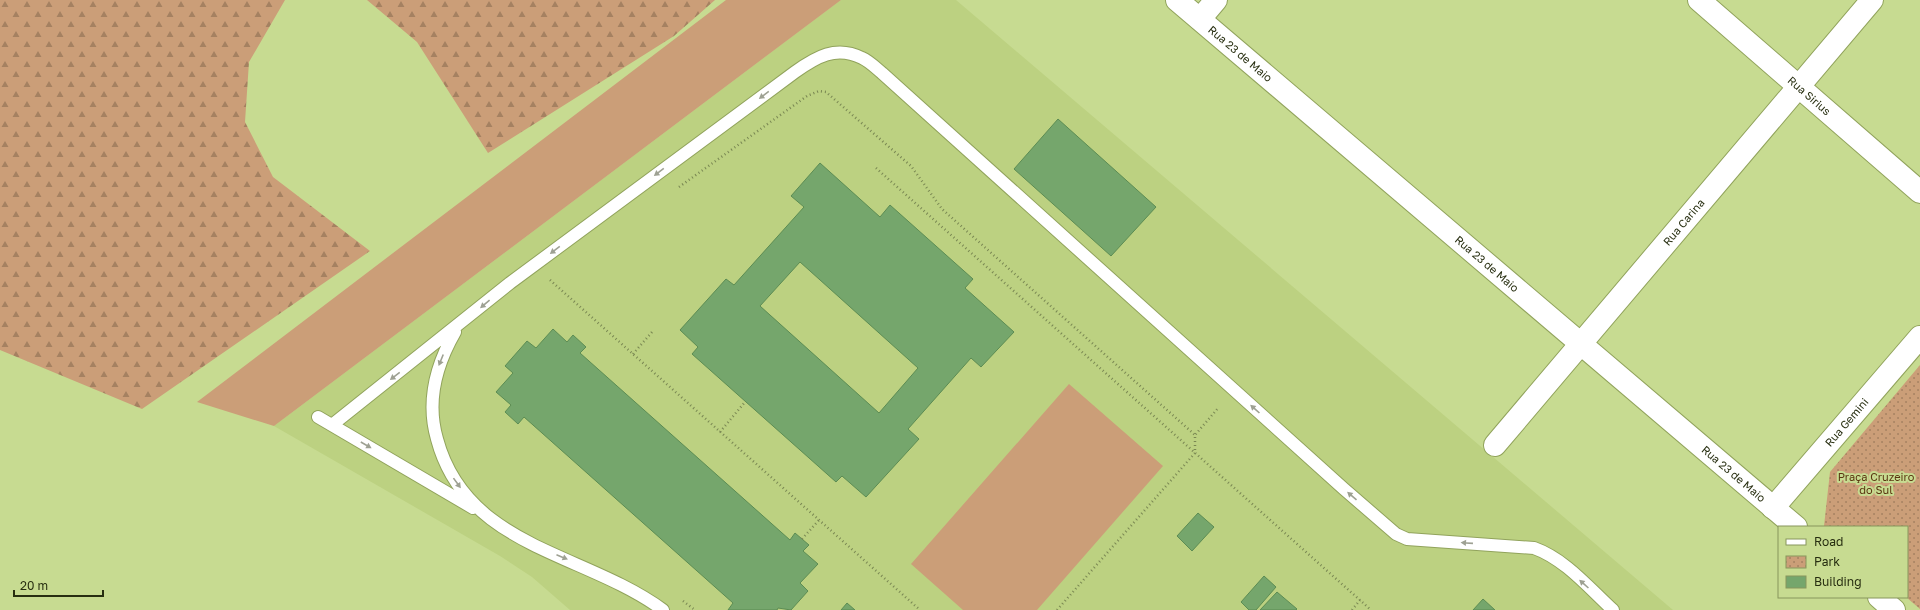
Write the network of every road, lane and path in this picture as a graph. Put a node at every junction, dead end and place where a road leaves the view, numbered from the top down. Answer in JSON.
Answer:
{"nodes":[{"id":1,"x":1177,"y":0,"type":"edge"},
{"id":2,"x":1216,"y":0,"type":"edge"},
{"id":3,"x":1699,"y":0,"type":"edge"},
{"id":4,"x":1872,"y":0,"type":"edge"},
{"id":5,"x":1200,"y":19,"type":"junction"},
{"id":6,"x":1798,"y":87,"type":"junction"},
{"id":7,"x":876,"y":168,"type":"dead end"},
{"id":8,"x":678,"y":188,"type":"dead end"},
{"id":9,"x":1920,"y":192,"type":"edge"},
{"id":10,"x":553,"y":277,"type":"dead end"},
{"id":11,"x":549,"y":280,"type":"junction"},
{"id":12,"x":544,"y":283,"type":"dead end"},
{"id":13,"x":459,"y":326,"type":"junction"},
{"id":14,"x":652,"y":332,"type":"dead end"},
{"id":15,"x":1920,"y":336,"type":"edge"},
{"id":16,"x":1581,"y":343,"type":"junction"},
{"id":17,"x":633,"y":354,"type":"junction"},
{"id":18,"x":1234,"y":390,"type":"junction"},
{"id":19,"x":745,"y":402,"type":"dead end"},
{"id":20,"x":318,"y":416,"type":"dead end"},
{"id":21,"x":332,"y":425,"type":"junction"},
{"id":22,"x":719,"y":432,"type":"junction"},
{"id":23,"x":1195,"y":435,"type":"junction"},
{"id":24,"x":1495,"y":445,"type":"dead end"},
{"id":25,"x":1195,"y":453,"type":"junction"},
{"id":26,"x":1773,"y":508,"type":"junction"},
{"id":27,"x":483,"y":513,"type":"junction"},
{"id":28,"x":819,"y":520,"type":"junction"},
{"id":29,"x":1795,"y":526,"type":"edge"},
{"id":30,"x":802,"y":539,"type":"dead end"},
{"id":31,"x":1880,"y":598,"type":"edge"},
{"id":32,"x":680,"y":599,"type":"dead end"},
{"id":33,"x":1360,"y":600,"type":"junction"},
{"id":34,"x":663,"y":610,"type":"edge"},
{"id":35,"x":695,"y":610,"type":"edge"},
{"id":36,"x":920,"y":610,"type":"edge"},
{"id":37,"x":1057,"y":610,"type":"edge"},
{"id":38,"x":1352,"y":610,"type":"edge"},
{"id":39,"x":1371,"y":610,"type":"edge"},
{"id":40,"x":1613,"y":610,"type":"edge"},
{"id":41,"x":1894,"y":610,"type":"edge"}],
"edges":[{"from":1,"to":5,"type":"street","name":"Rua 23 de Maio"},
{"from":2,"to":5,"type":"street"},
{"from":3,"to":6,"type":"street","name":"Rua Sirius"},
{"from":4,"to":6,"type":"street","name":"Rua Carina"},
{"from":5,"to":16,"type":"street","name":"Rua 23 de Maio"},
{"from":6,"to":9,"type":"street","name":"Rua Sirius"},
{"from":6,"to":16,"type":"street","name":"Rua Carina"},
{"from":7,"to":25,"type":"path"},
{"from":8,"to":23,"type":"path"},
{"from":10,"to":11,"type":"path"},
{"from":11,"to":12,"type":"path"},
{"from":11,"to":17,"type":"path"},
{"from":18,"to":13,"type":"lane","one_way":true},
{"from":13,"to":21,"type":"lane","one_way":true},
{"from":13,"to":27,"type":"lane","one_way":true},
{"from":14,"to":17,"type":"path"},
{"from":15,"to":26,"type":"street","name":"Rua Gemini"},
{"from":16,"to":24,"type":"street","name":"Rua Carina"},
{"from":16,"to":26,"type":"street","name":"Rua 23 de Maio"},
{"from":17,"to":22,"type":"path"},
{"from":18,"to":23,"type":"path"},
{"from":40,"to":18,"type":"lane","one_way":true},
{"from":19,"to":22,"type":"path"},
{"from":20,"to":21,"type":"lane"},
{"from":21,"to":27,"type":"lane","one_way":true},
{"from":22,"to":28,"type":"path"},
{"from":23,"to":25,"type":"path"},
{"from":25,"to":33,"type":"path"},
{"from":25,"to":37,"type":"path"},
{"from":26,"to":29,"type":"street","name":"Rua 23 de Maio"},
{"from":27,"to":34,"type":"lane","one_way":true},
{"from":28,"to":30,"type":"path"},
{"from":28,"to":36,"type":"path"},
{"from":31,"to":41,"type":"street"},
{"from":32,"to":35,"type":"path"},
{"from":33,"to":38,"type":"path"},
{"from":33,"to":39,"type":"path"}]}
